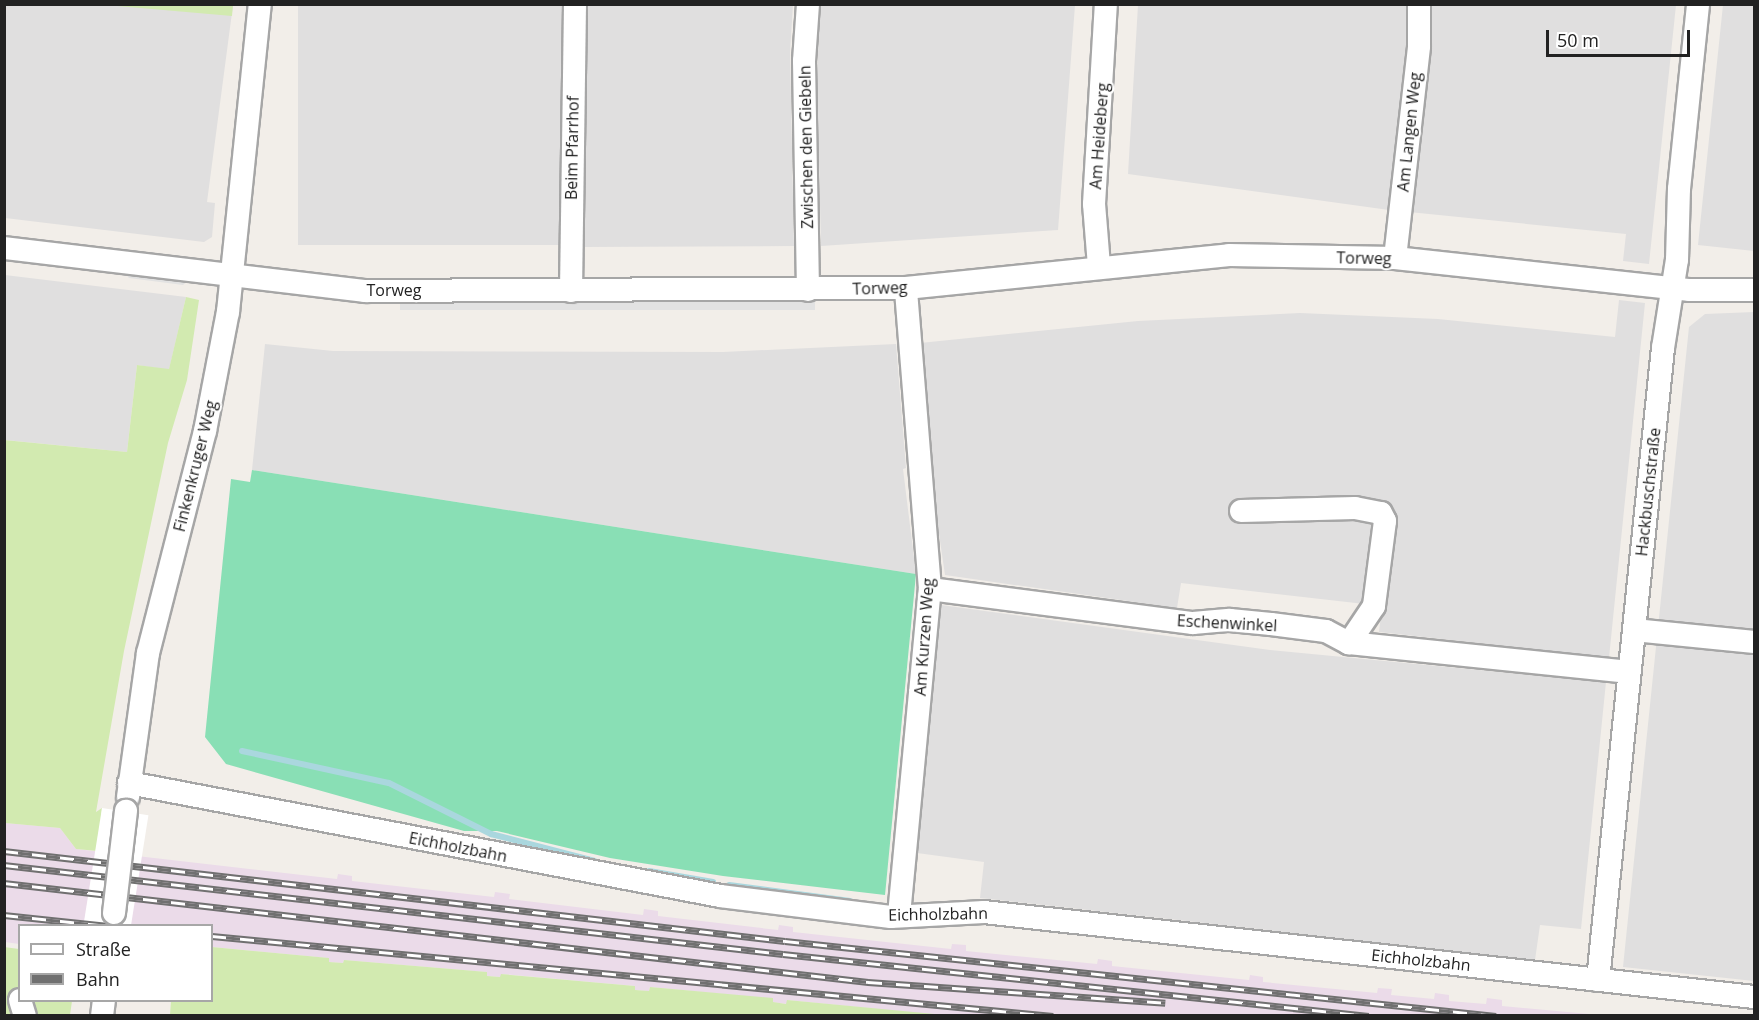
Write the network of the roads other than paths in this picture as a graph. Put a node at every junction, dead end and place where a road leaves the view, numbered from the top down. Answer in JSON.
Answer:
{"nodes":[{"id":1,"x":260,"y":4,"type":"edge"},
{"id":2,"x":574,"y":4,"type":"edge"},
{"id":3,"x":808,"y":4,"type":"edge"},
{"id":4,"x":1106,"y":4,"type":"edge"},
{"id":5,"x":1419,"y":4,"type":"edge"},
{"id":6,"x":1698,"y":4,"type":"edge"},
{"id":7,"x":4,"y":248,"type":"edge"},
{"id":8,"x":1395,"y":258,"type":"junction"},
{"id":9,"x":1099,"y":266,"type":"junction"},
{"id":10,"x":233,"y":277,"type":"junction"},
{"id":11,"x":1672,"y":287,"type":"junction"},
{"id":12,"x":906,"y":288,"type":"junction"},
{"id":13,"x":808,"y":290,"type":"junction"},
{"id":14,"x":1755,"y":290,"type":"edge"},
{"id":15,"x":571,"y":291,"type":"junction"},
{"id":16,"x":1241,"y":511,"type":"dead end"},
{"id":17,"x":930,"y":589,"type":"junction"},
{"id":18,"x":1634,"y":630,"type":"junction"},
{"id":19,"x":1755,"y":642,"type":"edge"},
{"id":20,"x":1349,"y":643,"type":"junction"},
{"id":21,"x":1630,"y":672,"type":"junction"},
{"id":22,"x":129,"y":783,"type":"junction"},
{"id":23,"x":899,"y":915,"type":"junction"},
{"id":24,"x":112,"y":924,"type":"edge"},
{"id":25,"x":1598,"y":980,"type":"junction"},
{"id":26,"x":1755,"y":997,"type":"edge"},
{"id":27,"x":4,"y":999,"type":"edge"},
{"id":28,"x":18,"y":999,"type":"edge"}],
"edges":[{"from":1,"to":10,"type":"street","name":"Finkenkruger Weg"},
{"from":2,"to":15,"type":"street","name":"Beim Pfarrhof"},
{"from":3,"to":13,"type":"street","name":"Zwischen den Giebeln"},
{"from":4,"to":9,"type":"street","name":"Am Heideberg"},
{"from":5,"to":8,"type":"street","name":"Am Langen Weg"},
{"from":6,"to":11,"type":"street","name":"Hackbuschstraße"},
{"from":7,"to":10,"type":"street","name":"Torweg"},
{"from":8,"to":9,"type":"street","name":"Torweg"},
{"from":8,"to":11,"type":"street","name":"Torweg"},
{"from":9,"to":12,"type":"street","name":"Torweg"},
{"from":10,"to":15,"type":"street","name":"Torweg"},
{"from":10,"to":22,"type":"street","name":"Finkenkruger Weg"},
{"from":11,"to":14,"type":"street","name":"Torweg"},
{"from":11,"to":18,"type":"street","name":"Hackbuschstraße"},
{"from":12,"to":13,"type":"street","name":"Torweg"},
{"from":12,"to":17,"type":"street","name":"Am Kurzen Weg"},
{"from":13,"to":15,"type":"street","name":"Torweg"},
{"from":16,"to":20,"type":"street"},
{"from":17,"to":20,"type":"street","name":"Eschenwinkel"},
{"from":17,"to":23,"type":"street","name":"Am Kurzen Weg"},
{"from":18,"to":19,"type":"street"},
{"from":18,"to":21,"type":"street","name":"Hackbuschstraße"},
{"from":20,"to":21,"type":"street","name":"Eschenwinkel"},
{"from":21,"to":25,"type":"street","name":"Hackbuschstraße"},
{"from":22,"to":23,"type":"street","name":"Eichholzbahn"},
{"from":22,"to":24,"type":"street","name":"Finkenkruger Weg","bridge":true},
{"from":23,"to":25,"type":"street","name":"Eichholzbahn"},
{"from":25,"to":26,"type":"street","name":"Eichholzbahn"},
{"from":27,"to":28,"type":"street"}]}
